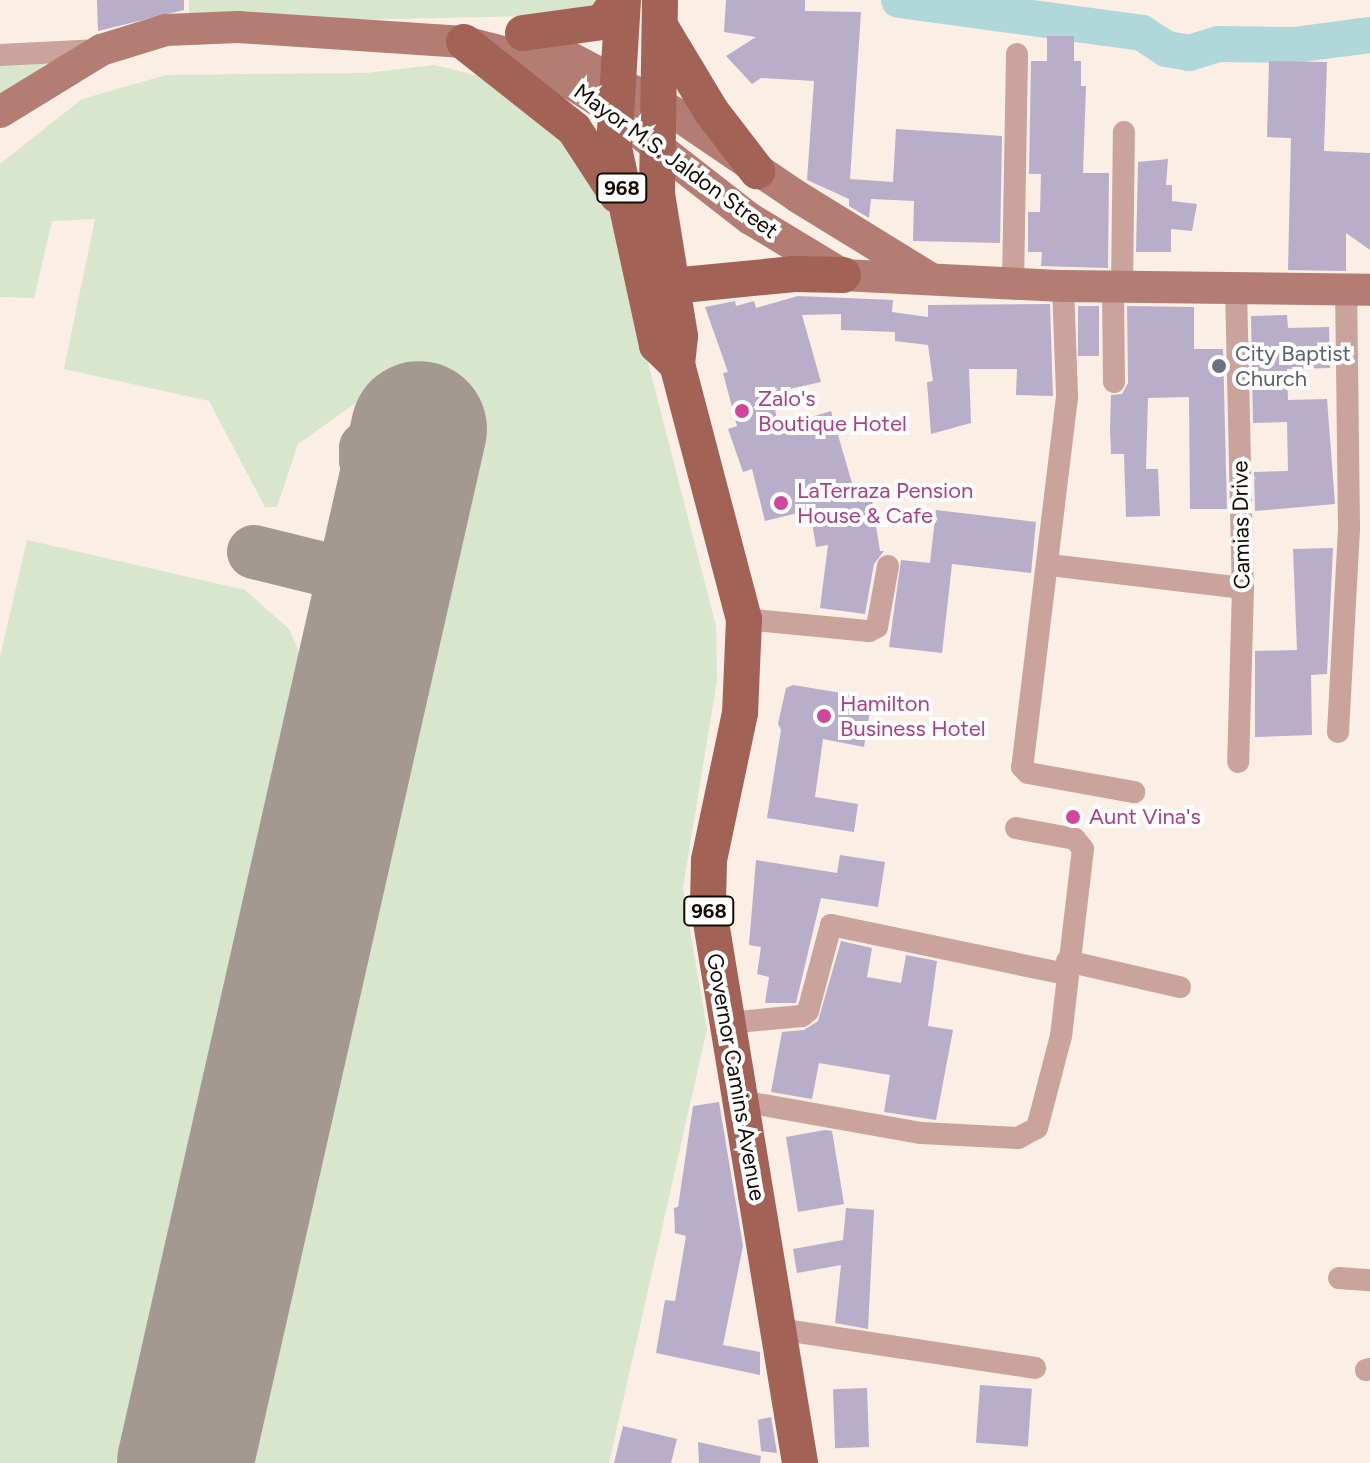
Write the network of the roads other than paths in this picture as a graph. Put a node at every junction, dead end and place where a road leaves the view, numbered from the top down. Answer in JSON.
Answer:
{"nodes":[{"id":1,"x":621,"y":0,"type":"edge"},
{"id":2,"x":660,"y":13,"type":"edge"},
{"id":3,"x":523,"y":33,"type":"junction"},
{"id":4,"x":464,"y":42,"type":"junction"},
{"id":5,"x":101,"y":50,"type":"junction"},
{"id":6,"x":1017,"y":54,"type":"dead end"},
{"id":7,"x":0,"y":55,"type":"edge"},
{"id":8,"x":617,"y":97,"type":"junction"},
{"id":9,"x":657,"y":103,"type":"junction"},
{"id":10,"x":0,"y":112,"type":"edge"},
{"id":11,"x":1124,"y":132,"type":"dead end"},
{"id":12,"x":656,"y":143,"type":"junction"},
{"id":13,"x":757,"y":171,"type":"junction"},
{"id":14,"x":626,"y":210,"type":"junction"},
{"id":15,"x":843,"y":275,"type":"junction"},
{"id":16,"x":935,"y":281,"type":"junction"},
{"id":17,"x":1013,"y":284,"type":"junction"},
{"id":18,"x":672,"y":286,"type":"junction"},
{"id":19,"x":1063,"y":286,"type":"junction"},
{"id":20,"x":1117,"y":287,"type":"junction"},
{"id":21,"x":1236,"y":288,"type":"junction"},
{"id":22,"x":1358,"y":290,"type":"edge"},
{"id":23,"x":677,"y":364,"type":"junction"},
{"id":24,"x":1114,"y":382,"type":"dead end"},
{"id":25,"x":1050,"y":565,"type":"junction"},
{"id":26,"x":888,"y":566,"type":"dead end"},
{"id":27,"x":1243,"y":588,"type":"junction"},
{"id":28,"x":744,"y":619,"type":"junction"},
{"id":29,"x":1338,"y":732,"type":"dead end"},
{"id":30,"x":1238,"y":762,"type":"dead end"},
{"id":31,"x":1134,"y":792,"type":"dead end"},
{"id":32,"x":1016,"y":828,"type":"dead end"},
{"id":33,"x":1066,"y":968,"type":"junction"},
{"id":34,"x":1180,"y":987,"type":"dead end"},
{"id":35,"x":726,"y":1023,"type":"junction"},
{"id":36,"x":741,"y":1101,"type":"junction"},
{"id":37,"x":1339,"y":1278,"type":"dead end"},
{"id":38,"x":1370,"y":1280,"type":"edge"},
{"id":39,"x":778,"y":1329,"type":"junction"},
{"id":40,"x":1035,"y":1368,"type":"dead end"},
{"id":41,"x":800,"y":1463,"type":"edge"}],
"edges":[{"from":1,"to":3,"type":"main road"},
{"from":1,"to":8,"type":"main road","name":"Governor Camins Avenue","number":"968"},
{"from":2,"to":9,"type":"main road","name":"Governor Camins Avenue","number":"968"},
{"from":2,"to":13,"type":"main road"},
{"from":3,"to":4,"type":"main road","name":"Mayor M.S. Jaldon Street"},
{"from":3,"to":8,"type":"main road","name":"Mayor M.S. Jaldon Street"},
{"from":4,"to":5,"type":"main road","name":"Mayor M.S. Jaldon Street"},
{"from":4,"to":8,"type":"main road","name":"Mayor M.S. Jaldon Street"},
{"from":4,"to":14,"type":"main road"},
{"from":5,"to":7,"type":"street"},
{"from":5,"to":10,"type":"main road","name":"Mayor M.S. Jaldon Street"},
{"from":6,"to":17,"type":"street"},
{"from":8,"to":9,"type":"main road","name":"Mayor M.S. Jaldon Street"},
{"from":8,"to":12,"type":"main road","name":"Mayor M.S. Jaldon Street"},
{"from":8,"to":14,"type":"main road","name":"Governor Camins Avenue","number":"968"},
{"from":9,"to":12,"type":"main road","name":"Governor Camins Avenue","number":"968"},
{"from":9,"to":13,"type":"main road","name":"Mayor M.S. Jaldon Street"},
{"from":11,"to":20,"type":"street"},
{"from":12,"to":15,"type":"main road","name":"Mayor M.S. Jaldon Street"},
{"from":12,"to":18,"type":"main road","name":"Governor Camins Avenue","number":"968"},
{"from":13,"to":16,"type":"main road","name":"Mayor M.S. Jaldon Street"},
{"from":14,"to":23,"type":"main road","name":"Governor Camins Avenue","number":"968"},
{"from":15,"to":16,"type":"main road","name":"Mayor M.S. Jaldon Street"},
{"from":15,"to":18,"type":"main road"},
{"from":16,"to":17,"type":"main road","name":"Mayor M.S. Jaldon Street"},
{"from":17,"to":19,"type":"main road","name":"Mayor M.S. Jaldon Street"},
{"from":18,"to":23,"type":"main road","name":"Governor Camins Avenue","number":"968"},
{"from":19,"to":20,"type":"main road","name":"Mayor M.S. Jaldon Street"},
{"from":19,"to":25,"type":"street"},
{"from":20,"to":21,"type":"main road","name":"Mayor M.S. Jaldon Street"},
{"from":20,"to":24,"type":"street"},
{"from":21,"to":22,"type":"main road","name":"Mayor M.S. Jaldon Street"},
{"from":21,"to":27,"type":"street","name":"Camias Drive"},
{"from":22,"to":29,"type":"street"},
{"from":23,"to":28,"type":"main road","name":"Governor Camins Avenue","number":"968"},
{"from":25,"to":27,"type":"street"},
{"from":25,"to":31,"type":"street"},
{"from":26,"to":28,"type":"street"},
{"from":27,"to":30,"type":"street","name":"Camias Drive"},
{"from":28,"to":35,"type":"main road","name":"Governor Camins Avenue","number":"968"},
{"from":32,"to":33,"type":"street"},
{"from":33,"to":34,"type":"street"},
{"from":33,"to":35,"type":"street"},
{"from":33,"to":36,"type":"street"},
{"from":35,"to":36,"type":"main road","name":"Governor Camins Avenue","number":"968"},
{"from":36,"to":39,"type":"main road","name":"Governor Camins Avenue","number":"968"},
{"from":37,"to":38,"type":"street"},
{"from":39,"to":40,"type":"street"},
{"from":39,"to":41,"type":"main road","name":"Governor Camins Avenue","number":"968"}]}
